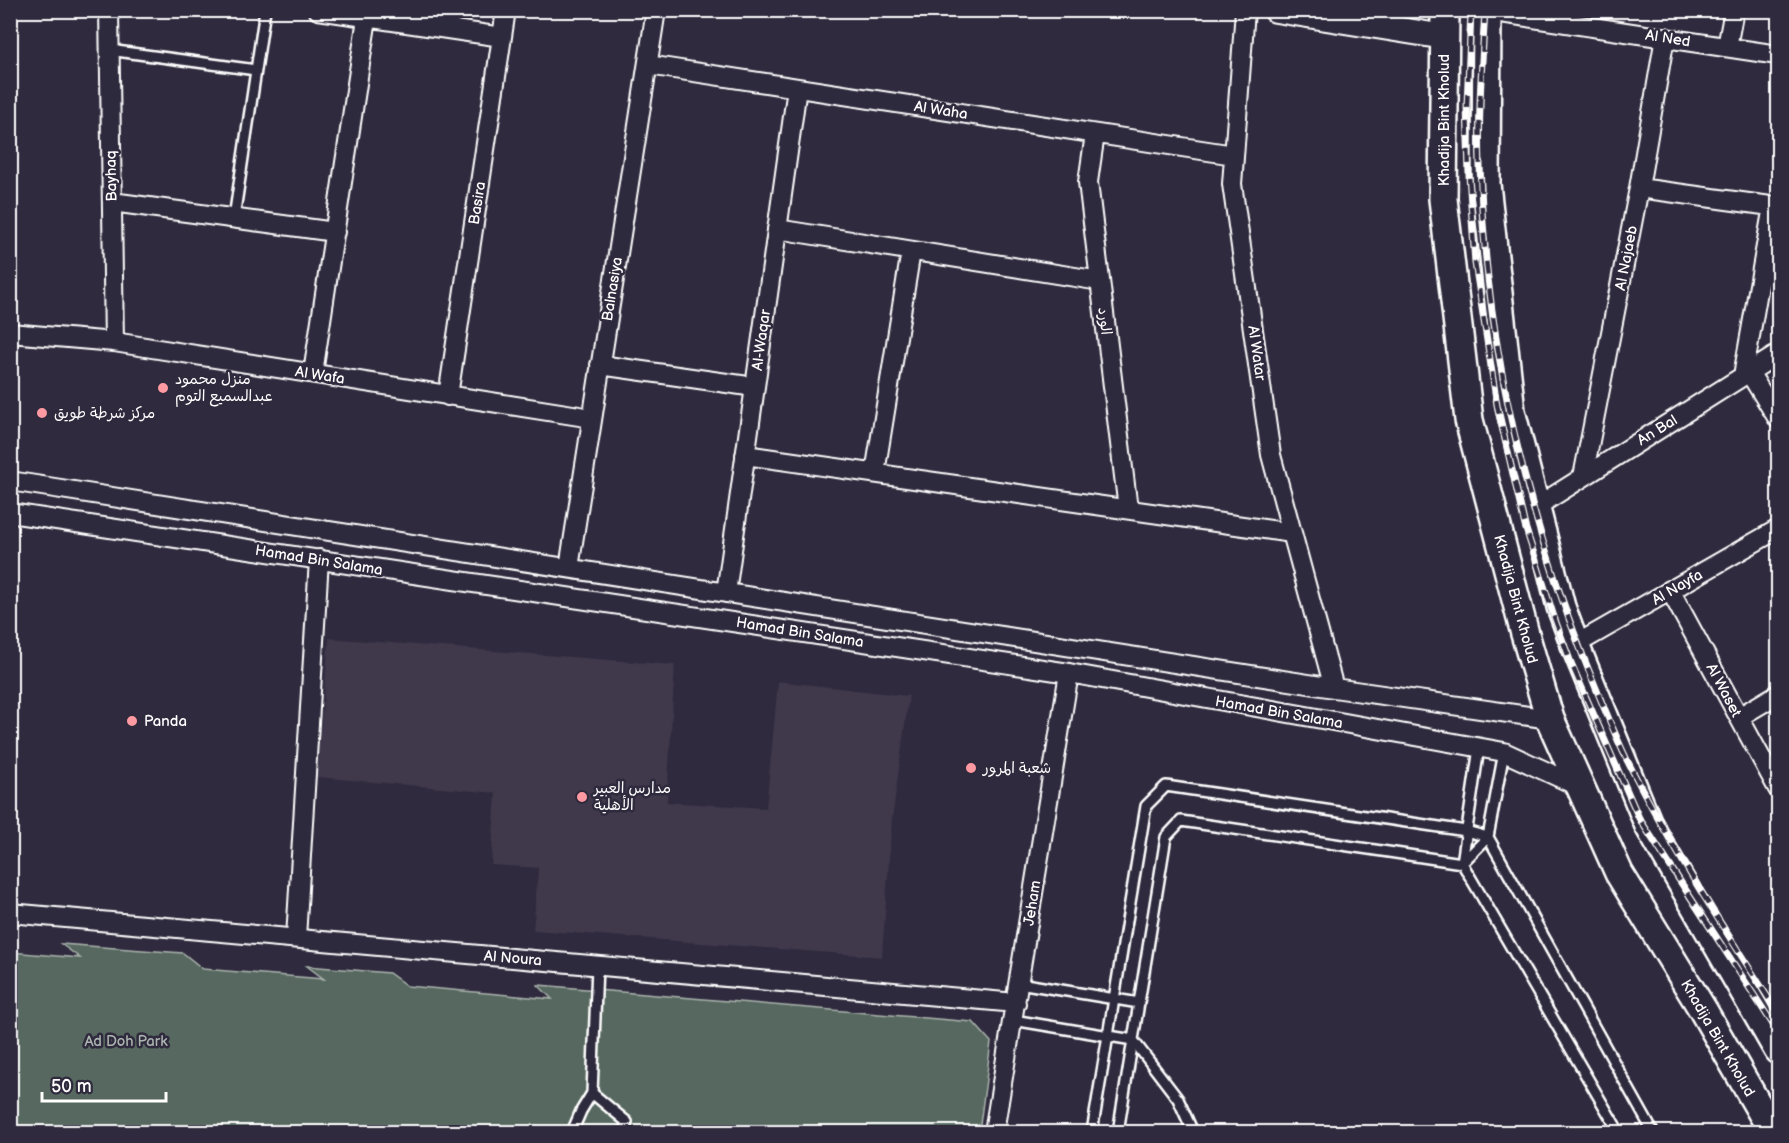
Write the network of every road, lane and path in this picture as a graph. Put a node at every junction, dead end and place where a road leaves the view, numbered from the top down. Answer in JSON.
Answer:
{"nodes":[{"id":1,"x":109,"y":10,"type":"edge"},
{"id":2,"x":265,"y":10,"type":"edge"},
{"id":3,"x":318,"y":10,"type":"edge"},
{"id":4,"x":506,"y":10,"type":"edge"},
{"id":5,"x":656,"y":10,"type":"edge"},
{"id":6,"x":1245,"y":10,"type":"edge"},
{"id":7,"x":1276,"y":10,"type":"edge"},
{"id":8,"x":1445,"y":10,"type":"edge"},
{"id":9,"x":1734,"y":10,"type":"edge"},
{"id":10,"x":1487,"y":11,"type":"edge"},
{"id":11,"x":367,"y":18,"type":"junction"},
{"id":12,"x":502,"y":37,"type":"junction"},
{"id":13,"x":1445,"y":37,"type":"junction"},
{"id":14,"x":1665,"y":38,"type":"junction"},
{"id":15,"x":1727,"y":47,"type":"junction"},
{"id":16,"x":110,"y":50,"type":"junction"},
{"id":17,"x":1779,"y":54,"type":"edge"},
{"id":18,"x":648,"y":65,"type":"junction"},
{"id":19,"x":256,"y":70,"type":"junction"},
{"id":20,"x":797,"y":88,"type":"junction"},
{"id":21,"x":1095,"y":134,"type":"junction"},
{"id":22,"x":1234,"y":155,"type":"junction"},
{"id":23,"x":1640,"y":188,"type":"junction"},
{"id":24,"x":112,"y":202,"type":"junction"},
{"id":25,"x":1776,"y":207,"type":"edge"},
{"id":26,"x":234,"y":218,"type":"junction"},
{"id":27,"x":777,"y":229,"type":"junction"},
{"id":28,"x":335,"y":232,"type":"junction"},
{"id":29,"x":911,"y":251,"type":"junction"},
{"id":30,"x":1100,"y":281,"type":"junction"},
{"id":31,"x":10,"y":333,"type":"edge"},
{"id":32,"x":114,"y":342,"type":"junction"},
{"id":33,"x":1779,"y":354,"type":"edge"},
{"id":34,"x":600,"y":365,"type":"junction"},
{"id":35,"x":314,"y":374,"type":"junction"},
{"id":36,"x":1746,"y":374,"type":"junction"},
{"id":37,"x":755,"y":387,"type":"junction"},
{"id":38,"x":448,"y":396,"type":"junction"},
{"id":39,"x":592,"y":418,"type":"junction"},
{"id":40,"x":1779,"y":419,"type":"edge"},
{"id":41,"x":745,"y":455,"type":"junction"},
{"id":42,"x":875,"y":473,"type":"junction"},
{"id":43,"x":1583,"y":477,"type":"junction"},
{"id":44,"x":10,"y":481,"type":"edge"},
{"id":45,"x":1536,"y":507,"type":"junction"},
{"id":46,"x":1128,"y":509,"type":"junction"},
{"id":47,"x":10,"y":513,"type":"edge"},
{"id":48,"x":1779,"y":529,"type":"edge"},
{"id":49,"x":1292,"y":532,"type":"junction"},
{"id":50,"x":319,"y":559,"type":"junction"},
{"id":51,"x":568,"y":568,"type":"junction"},
{"id":52,"x":1670,"y":590,"type":"junction"},
{"id":53,"x":726,"y":593,"type":"junction"},
{"id":54,"x":1575,"y":645,"type":"junction"},
{"id":55,"x":1069,"y":673,"type":"junction"},
{"id":56,"x":1334,"y":688,"type":"junction"},
{"id":57,"x":1779,"y":694,"type":"edge"},
{"id":58,"x":1739,"y":717,"type":"junction"},
{"id":59,"x":1550,"y":719,"type":"junction"},
{"id":60,"x":1479,"y":748,"type":"junction"},
{"id":61,"x":1504,"y":752,"type":"junction"},
{"id":62,"x":1580,"y":787,"type":"junction"},
{"id":63,"x":1779,"y":789,"type":"edge"},
{"id":64,"x":1466,"y":831,"type":"junction"},
{"id":65,"x":1488,"y":837,"type":"junction"},
{"id":66,"x":1462,"y":863,"type":"junction"},
{"id":67,"x":10,"y":913,"type":"edge"},
{"id":68,"x":296,"y":939,"type":"junction"},
{"id":69,"x":597,"y":966,"type":"junction"},
{"id":70,"x":1019,"y":983,"type":"junction"},
{"id":71,"x":1114,"y":999,"type":"junction"},
{"id":72,"x":1139,"y":1004,"type":"junction"},
{"id":73,"x":1014,"y":1012,"type":"junction"},
{"id":74,"x":1108,"y":1036,"type":"junction"},
{"id":75,"x":1133,"y":1040,"type":"junction"},
{"id":76,"x":1779,"y":1050,"type":"edge"},
{"id":77,"x":592,"y":1093,"type":"junction"},
{"id":78,"x":572,"y":1132,"type":"edge"},
{"id":79,"x":624,"y":1132,"type":"edge"},
{"id":80,"x":994,"y":1132,"type":"edge"},
{"id":81,"x":1092,"y":1132,"type":"edge"},
{"id":82,"x":1118,"y":1132,"type":"edge"},
{"id":83,"x":1193,"y":1132,"type":"edge"},
{"id":84,"x":1619,"y":1132,"type":"edge"},
{"id":85,"x":1653,"y":1132,"type":"edge"},
{"id":86,"x":1773,"y":1132,"type":"edge"}],
"edges":[{"from":1,"to":16,"type":"street","name":"Bayhaq"},
{"from":2,"to":19,"type":"lane"},
{"from":3,"to":11,"type":"street"},
{"from":4,"to":12,"type":"street","name":"Basira"},
{"from":5,"to":18,"type":"street","name":"Balnasiya"},
{"from":6,"to":22,"type":"street","name":"Al Watar"},
{"from":7,"to":13,"type":"street"},
{"from":8,"to":13,"type":"main road","name":"Khadija Bint Kholud"},
{"from":9,"to":15,"type":"street"},
{"from":10,"to":14,"type":"street","name":"Al Ned"},
{"from":10,"to":45,"type":"main road"},
{"from":11,"to":12,"type":"street"},
{"from":11,"to":28,"type":"street"},
{"from":12,"to":38,"type":"street","name":"Basira"},
{"from":13,"to":59,"type":"main road","name":"Khadija Bint Kholud"},
{"from":14,"to":15,"type":"street","name":"Al Ned"},
{"from":14,"to":23,"type":"street","name":"Al Najaeb"},
{"from":15,"to":17,"type":"street","name":"Al Ned"},
{"from":16,"to":19,"type":"lane"},
{"from":16,"to":24,"type":"street","name":"Bayhaq"},
{"from":18,"to":20,"type":"street","name":"Al Waha"},
{"from":18,"to":34,"type":"street","name":"Balnasiya"},
{"from":19,"to":26,"type":"lane"},
{"from":20,"to":21,"type":"street","name":"Al Waha"},
{"from":20,"to":27,"type":"street","name":"Al-Waqar"},
{"from":21,"to":22,"type":"street","name":"Al Waha"},
{"from":21,"to":30,"type":"street","name":"الورد"},
{"from":22,"to":49,"type":"street","name":"Al Watar"},
{"from":23,"to":25,"type":"street"},
{"from":23,"to":43,"type":"street","name":"Al Najaeb"},
{"from":24,"to":26,"type":"street"},
{"from":24,"to":32,"type":"street","name":"Bayhaq"},
{"from":25,"to":36,"type":"street"},
{"from":26,"to":28,"type":"street"},
{"from":27,"to":29,"type":"street"},
{"from":27,"to":37,"type":"street","name":"Al-Waqar"},
{"from":28,"to":35,"type":"street"},
{"from":29,"to":30,"type":"street"},
{"from":29,"to":42,"type":"street"},
{"from":30,"to":46,"type":"street","name":"الورد"},
{"from":31,"to":32,"type":"street","name":"Al Wafa"},
{"from":32,"to":35,"type":"street","name":"Al Wafa"},
{"from":33,"to":36,"type":"street","name":"An Bal"},
{"from":34,"to":37,"type":"street"},
{"from":34,"to":39,"type":"street","name":"Balnasiya"},
{"from":35,"to":38,"type":"street","name":"Al Wafa"},
{"from":36,"to":40,"type":"street"},
{"from":36,"to":43,"type":"street","name":"An Bal"},
{"from":37,"to":41,"type":"street","name":"Al-Waqar"},
{"from":38,"to":39,"type":"street","name":"Al Wafa"},
{"from":39,"to":51,"type":"street","name":"Balnasiya"},
{"from":41,"to":42,"type":"street"},
{"from":41,"to":53,"type":"street","name":"Al-Waqar"},
{"from":42,"to":46,"type":"street"},
{"from":43,"to":45,"type":"street","name":"An Bal"},
{"from":44,"to":51,"type":"street","name":"Hamad Bin Salama"},
{"from":45,"to":54,"type":"main road"},
{"from":46,"to":49,"type":"street"},
{"from":47,"to":50,"type":"street","name":"Hamad Bin Salama"},
{"from":48,"to":52,"type":"street","name":"Al Nayfa"},
{"from":49,"to":56,"type":"street","name":"Al Watar"},
{"from":50,"to":55,"type":"street","name":"Hamad Bin Salama"},
{"from":50,"to":68,"type":"street"},
{"from":51,"to":53,"type":"street","name":"Hamad Bin Salama"},
{"from":52,"to":54,"type":"street","name":"Al Nayfa"},
{"from":52,"to":58,"type":"street","name":"Al Waset"},
{"from":53,"to":56,"type":"street","name":"Hamad Bin Salama"},
{"from":54,"to":76,"type":"main road"},
{"from":55,"to":60,"type":"street","name":"Hamad Bin Salama"},
{"from":55,"to":70,"type":"street","name":"Jeham"},
{"from":56,"to":59,"type":"street","name":"Hamad Bin Salama"},
{"from":57,"to":58,"type":"street"},
{"from":58,"to":63,"type":"street","name":"Al Waset"},
{"from":59,"to":62,"type":"main road","name":"Khadija Bint Kholud"},
{"from":60,"to":61,"type":"street","name":"Hamad Bin Salama"},
{"from":60,"to":64,"type":"lane"},
{"from":61,"to":62,"type":"street","name":"Hamad Bin Salama"},
{"from":61,"to":65,"type":"lane"},
{"from":62,"to":86,"type":"main road","name":"Khadija Bint Kholud"},
{"from":64,"to":65,"type":"lane"},
{"from":64,"to":66,"type":"lane"},
{"from":64,"to":71,"type":"lane"},
{"from":65,"to":66,"type":"lane"},
{"from":65,"to":85,"type":"lane"},
{"from":66,"to":72,"type":"lane"},
{"from":66,"to":84,"type":"lane"},
{"from":67,"to":68,"type":"street","name":"Al Noura"},
{"from":68,"to":69,"type":"street","name":"Al Noura"},
{"from":69,"to":73,"type":"street","name":"Al Noura"},
{"from":69,"to":77,"type":"lane"},
{"from":70,"to":71,"type":"lane"},
{"from":70,"to":73,"type":"street","name":"Jeham"},
{"from":71,"to":72,"type":"lane"},
{"from":71,"to":74,"type":"lane"},
{"from":72,"to":75,"type":"lane"},
{"from":73,"to":74,"type":"lane"},
{"from":73,"to":80,"type":"street","name":"Jeham"},
{"from":74,"to":75,"type":"lane"},
{"from":74,"to":81,"type":"lane"},
{"from":75,"to":82,"type":"lane"},
{"from":75,"to":83,"type":"lane"},
{"from":77,"to":78,"type":"lane"},
{"from":77,"to":79,"type":"lane"}]}
